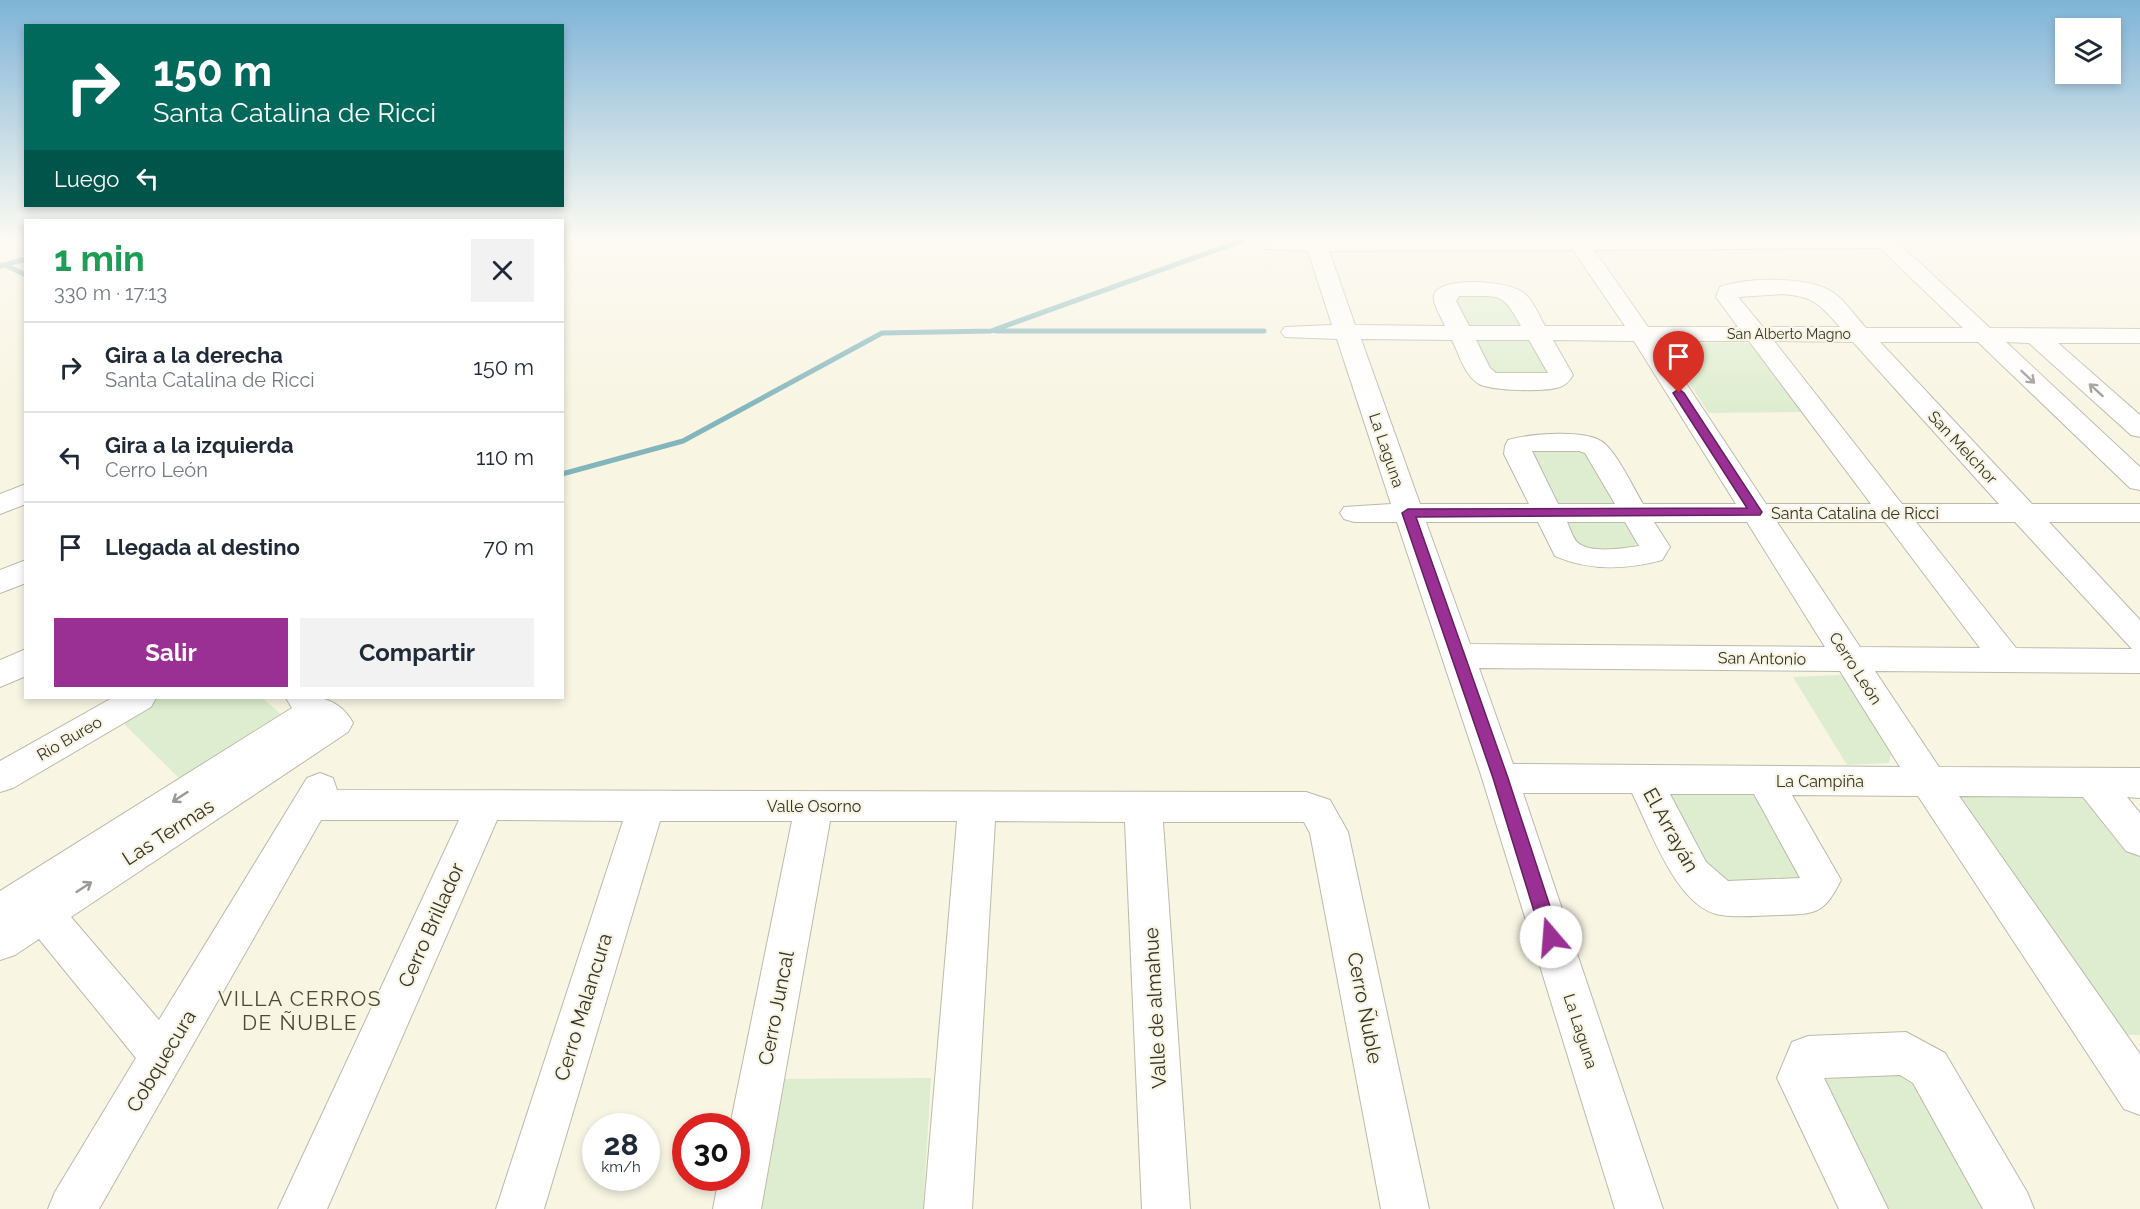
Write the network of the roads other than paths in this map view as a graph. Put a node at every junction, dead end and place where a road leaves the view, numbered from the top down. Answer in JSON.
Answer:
{"nodes":[{"id":1,"x":1335,"y":295,"type":"edge"},
{"id":2,"x":1446,"y":295,"type":"edge"},
{"id":3,"x":1512,"y":295,"type":"edge"},
{"id":4,"x":1615,"y":295,"type":"edge"},
{"id":5,"x":1727,"y":295,"type":"edge"},
{"id":6,"x":1822,"y":295,"type":"edge"},
{"id":7,"x":1941,"y":295,"type":"edge"},
{"id":8,"x":1293,"y":332,"type":"dead end"},
{"id":9,"x":1348,"y":332,"type":"junction"},
{"id":10,"x":1460,"y":332,"type":"junction"},
{"id":11,"x":1537,"y":332,"type":"junction"},
{"id":12,"x":1641,"y":333,"type":"junction"},
{"id":13,"x":1755,"y":333,"type":"junction"},
{"id":14,"x":1859,"y":334,"type":"junction"},
{"id":15,"x":2140,"y":336,"type":"edge"},
{"id":16,"x":1986,"y":337,"type":"junction"},
{"id":17,"x":2037,"y":337,"type":"junction"},
{"id":18,"x":2140,"y":429,"type":"edge"},
{"id":19,"x":2140,"y":482,"type":"edge"},
{"id":20,"x":24,"y":495,"type":"edge"},
{"id":21,"x":1541,"y":503,"type":"junction"},
{"id":22,"x":0,"y":505,"type":"edge"},
{"id":23,"x":1631,"y":505,"type":"junction"},
{"id":24,"x":1755,"y":512,"type":"junction"},
{"id":25,"x":1354,"y":513,"type":"dead end"},
{"id":26,"x":1408,"y":513,"type":"junction"},
{"id":27,"x":1894,"y":513,"type":"junction"},
{"id":28,"x":2140,"y":513,"type":"edge"},
{"id":29,"x":2024,"y":514,"type":"junction"},
{"id":30,"x":24,"y":571,"type":"edge"},
{"id":31,"x":0,"y":583,"type":"edge"},
{"id":32,"x":2140,"y":640,"type":"edge"},
{"id":33,"x":1456,"y":656,"type":"junction"},
{"id":34,"x":1850,"y":659,"type":"junction"},
{"id":35,"x":2006,"y":659,"type":"junction"},
{"id":36,"x":24,"y":662,"type":"edge"},
{"id":37,"x":2140,"y":662,"type":"edge"},
{"id":38,"x":0,"y":675,"type":"edge"},
{"id":39,"x":137,"y":699,"type":"edge"},
{"id":40,"x":318,"y":710,"type":"edge"},
{"id":41,"x":0,"y":778,"type":"edge"},
{"id":42,"x":1500,"y":778,"type":"junction"},
{"id":43,"x":1644,"y":780,"type":"junction"},
{"id":44,"x":1765,"y":780,"type":"junction"},
{"id":45,"x":1929,"y":782,"type":"junction"},
{"id":46,"x":2093,"y":783,"type":"junction"},
{"id":47,"x":2140,"y":783,"type":"edge"},
{"id":48,"x":316,"y":796,"type":"joint"},
{"id":49,"x":485,"y":806,"type":"junction"},
{"id":50,"x":646,"y":806,"type":"junction"},
{"id":51,"x":814,"y":806,"type":"junction"},
{"id":52,"x":977,"y":807,"type":"junction"},
{"id":53,"x":1143,"y":807,"type":"junction"},
{"id":54,"x":1317,"y":811,"type":"joint"},
{"id":55,"x":2140,"y":840,"type":"edge"},
{"id":56,"x":0,"y":912,"type":"edge"},
{"id":57,"x":43,"y":914,"type":"junction"},
{"id":58,"x":0,"y":942,"type":"edge"},
{"id":59,"x":170,"y":1046,"type":"junction"},
{"id":60,"x":2125,"y":1048,"type":"edge"},
{"id":61,"x":2140,"y":1093,"type":"edge"},
{"id":62,"x":72,"y":1209,"type":"edge"},
{"id":63,"x":302,"y":1209,"type":"edge"},
{"id":64,"x":520,"y":1209,"type":"edge"},
{"id":65,"x":737,"y":1209,"type":"edge"},
{"id":66,"x":948,"y":1209,"type":"edge"},
{"id":67,"x":1166,"y":1209,"type":"edge"},
{"id":68,"x":1405,"y":1209,"type":"edge"},
{"id":69,"x":1639,"y":1209,"type":"edge"},
{"id":70,"x":1864,"y":1209,"type":"edge"},
{"id":71,"x":2010,"y":1209,"type":"edge"}],
"edges":[{"from":1,"to":9,"type":"street","name":"La Laguna"},
{"from":2,"to":10,"type":"street"},
{"from":3,"to":11,"type":"street"},
{"from":4,"to":12,"type":"street","name":"Cerro León"},
{"from":5,"to":13,"type":"street","name":"San Melchor"},
{"from":6,"to":14,"type":"street","name":"San Melchor"},
{"from":7,"to":16,"type":"street"},
{"from":8,"to":9,"type":"street","name":"San Alberto Magno"},
{"from":9,"to":10,"type":"street","name":"San Alberto Magno"},
{"from":9,"to":26,"type":"street","name":"La Laguna"},
{"from":10,"to":11,"type":"street","name":"San Alberto Magno"},
{"from":10,"to":11,"type":"street"},
{"from":11,"to":12,"type":"street","name":"San Alberto Magno"},
{"from":12,"to":13,"type":"street","name":"San Alberto Magno"},
{"from":12,"to":24,"type":"street","name":"Cerro León"},
{"from":13,"to":14,"type":"street","name":"San Alberto Magno"},
{"from":13,"to":27,"type":"street"},
{"from":14,"to":16,"type":"street","name":"San Alberto Magno"},
{"from":14,"to":29,"type":"street","name":"San Melchor"},
{"from":15,"to":17,"type":"street","name":"San Alberto Magno"},
{"from":16,"to":17,"type":"street","name":"San Alberto Magno"},
{"from":16,"to":19,"type":"street","one_way":true},
{"from":18,"to":17,"type":"street","one_way":true},
{"from":20,"to":22,"type":"street"},
{"from":21,"to":23,"type":"street","name":"Santa Catalina de Ricci"},
{"from":21,"to":23,"type":"street"},
{"from":21,"to":23,"type":"street"},
{"from":21,"to":26,"type":"street","name":"Santa Catalina de Ricci"},
{"from":23,"to":24,"type":"street","name":"Santa Catalina de Ricci"},
{"from":24,"to":27,"type":"street","name":"Santa Catalina de Ricci"},
{"from":24,"to":34,"type":"street","name":"Cerro León"},
{"from":25,"to":26,"type":"street","name":"Santa Catalina de Ricci"},
{"from":26,"to":33,"type":"street","name":"La Laguna"},
{"from":27,"to":29,"type":"street","name":"Santa Catalina de Ricci"},
{"from":27,"to":35,"type":"street"},
{"from":28,"to":29,"type":"street","name":"Santa Catalina de Ricci"},
{"from":29,"to":32,"type":"street","name":"San Melchor"},
{"from":30,"to":31,"type":"street"},
{"from":33,"to":34,"type":"street","name":"San Antonio"},
{"from":33,"to":42,"type":"street","name":"La Laguna"},
{"from":34,"to":35,"type":"street","name":"San Antonio"},
{"from":34,"to":45,"type":"street","name":"Cerro León"},
{"from":35,"to":37,"type":"street","name":"San Antonio"},
{"from":36,"to":38,"type":"street"},
{"from":39,"to":41,"type":"street","name":"Rio Bureo"},
{"from":40,"to":56,"type":"street","name":"Las Termas","one_way":true},
{"from":57,"to":40,"type":"street","name":"Las Termas","one_way":true},
{"from":42,"to":43,"type":"street","name":"La Campiña"},
{"from":42,"to":69,"type":"street","name":"La Laguna"},
{"from":43,"to":44,"type":"street","name":"La Campiña"},
{"from":43,"to":44,"type":"street","name":"El Arrayán"},
{"from":44,"to":45,"type":"street","name":"La Campiña"},
{"from":45,"to":46,"type":"street","name":"La Campiña"},
{"from":45,"to":60,"type":"street","name":"Cerro León"},
{"from":46,"to":47,"type":"street","name":"La Campiña"},
{"from":46,"to":55,"type":"street"},
{"from":48,"to":49,"type":"street","name":"Valle Osorno"},
{"from":48,"to":59,"type":"street","name":"Cobquecura"},
{"from":49,"to":50,"type":"street","name":"Valle Osorno"},
{"from":49,"to":63,"type":"street","name":"Cerro Brillador"},
{"from":50,"to":51,"type":"street","name":"Valle Osorno"},
{"from":50,"to":64,"type":"street","name":"Cerro Malancura"},
{"from":51,"to":52,"type":"street","name":"Valle Osorno"},
{"from":51,"to":65,"type":"street","name":"Cerro Juncal"},
{"from":52,"to":53,"type":"street","name":"Valle Osorno"},
{"from":52,"to":66,"type":"street"},
{"from":53,"to":54,"type":"street","name":"Valle Osorno"},
{"from":53,"to":67,"type":"street","name":"Valle de almahue"},
{"from":54,"to":68,"type":"street","name":"Cerro Ñuble"},
{"from":57,"to":58,"type":"street","name":"Las Termas"},
{"from":57,"to":59,"type":"street"},
{"from":59,"to":62,"type":"street","name":"Cobquecura"},
{"from":60,"to":61,"type":"street","name":"Cerro León"},
{"from":70,"to":71,"type":"street"}]}
